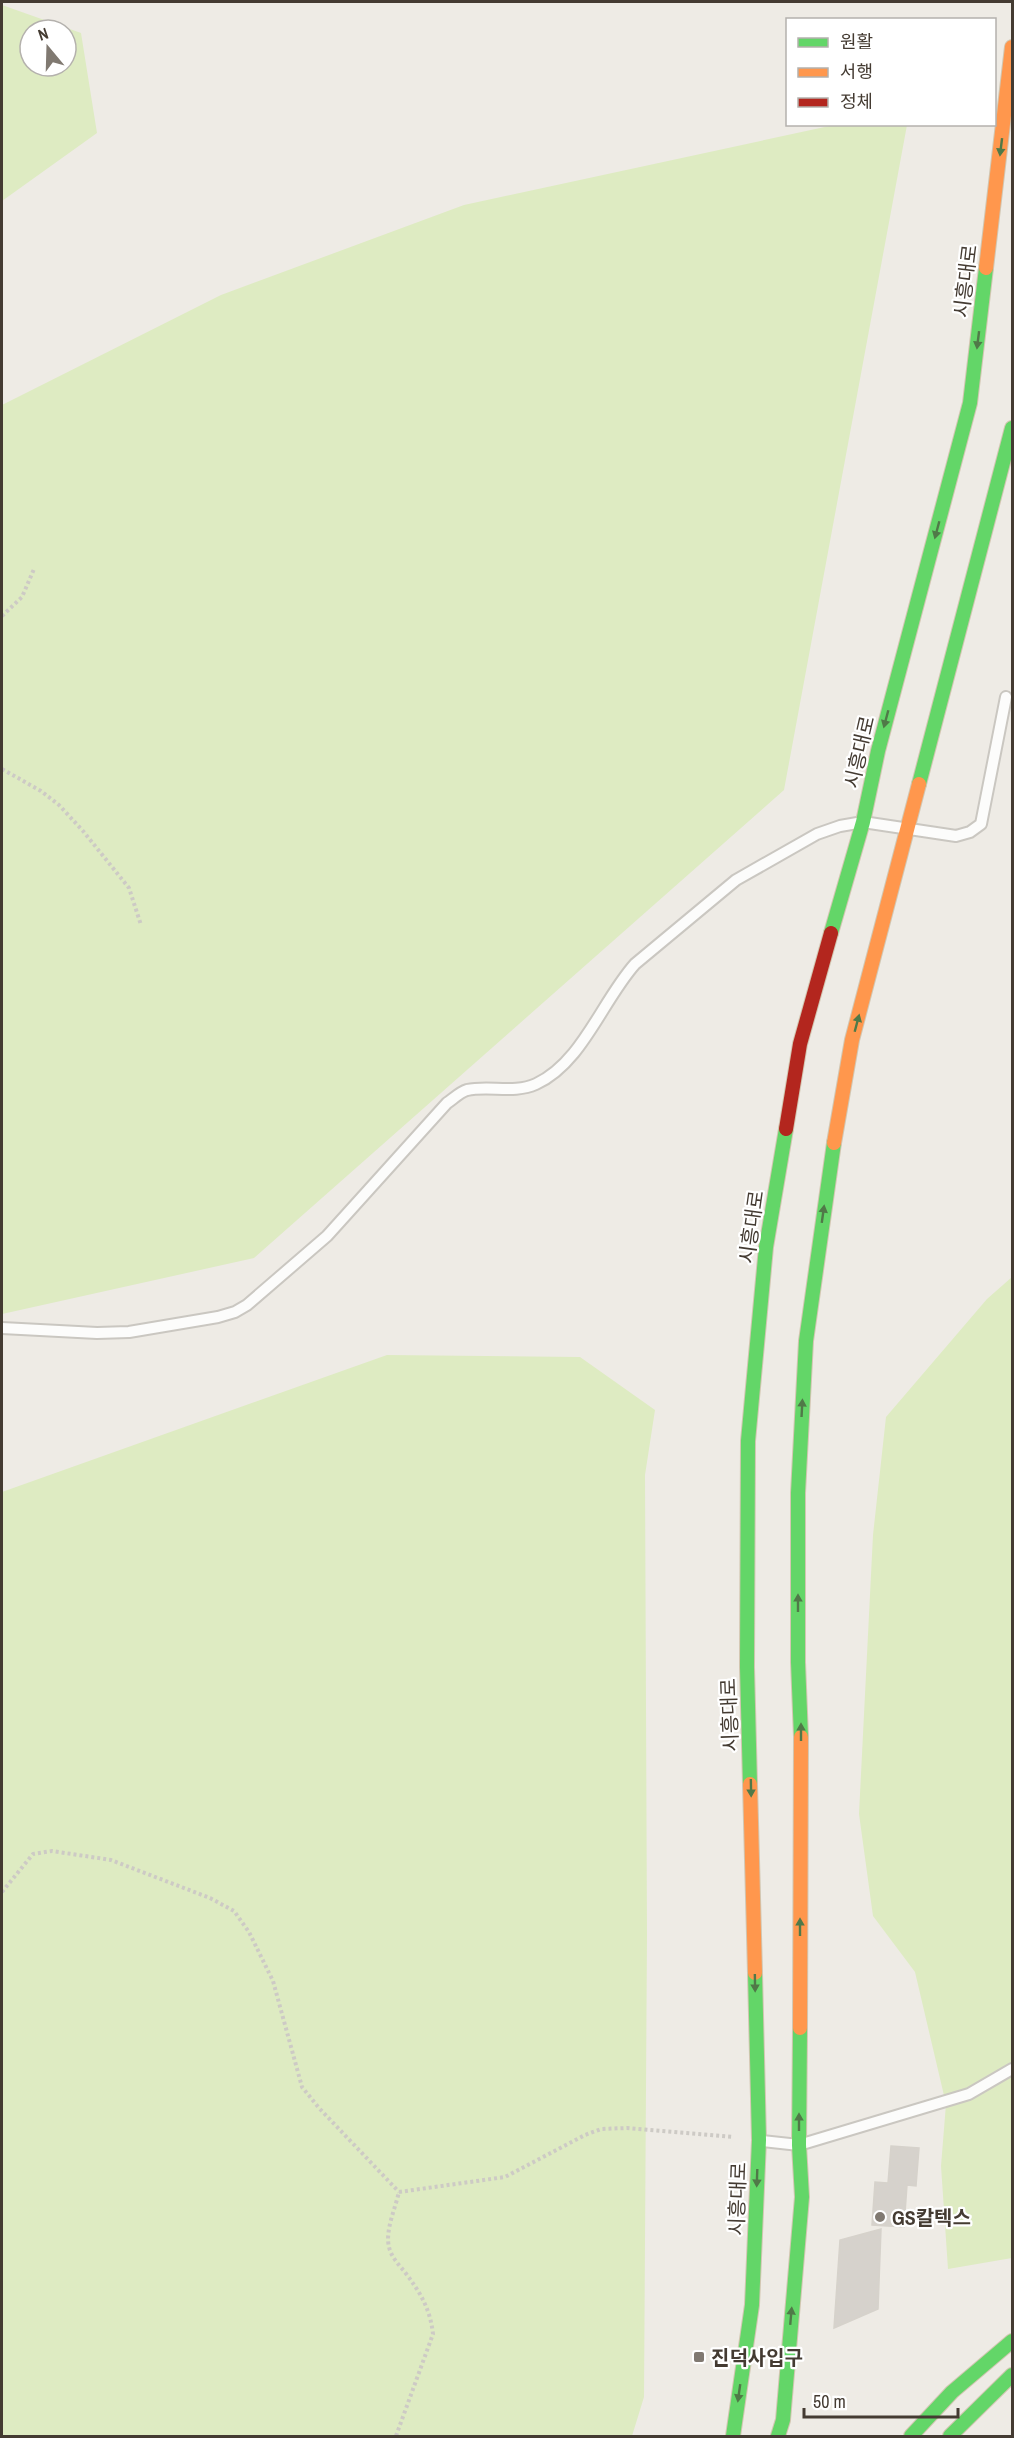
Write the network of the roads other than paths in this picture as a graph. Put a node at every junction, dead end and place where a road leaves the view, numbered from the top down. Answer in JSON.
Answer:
{"nodes":[{"id":1,"x":1012,"y":47,"type":"edge"},
{"id":2,"x":1012,"y":428,"type":"edge"},
{"id":3,"x":1006,"y":697,"type":"dead end"},
{"id":4,"x":878,"y":751,"type":"junction"},
{"id":5,"x":924,"y":765,"type":"junction"},
{"id":6,"x":891,"y":770,"type":"dead end"},
{"id":7,"x":910,"y":774,"type":"dead end"},
{"id":8,"x":863,"y":822,"type":"junction"},
{"id":9,"x":909,"y":827,"type":"junction"},
{"id":10,"x":844,"y":928,"type":"dead end"},
{"id":11,"x":864,"y":930,"type":"dead end"},
{"id":12,"x":831,"y":938,"type":"junction"},
{"id":13,"x":878,"y":947,"type":"junction"},
{"id":14,"x":2,"y":1328,"type":"edge"},
{"id":15,"x":1012,"y":2069,"type":"edge"},
{"id":16,"x":759,"y":2140,"type":"junction"},
{"id":17,"x":799,"y":2145,"type":"junction"},
{"id":18,"x":1012,"y":2341,"type":"edge"},
{"id":19,"x":1012,"y":2375,"type":"edge"},
{"id":20,"x":733,"y":2436,"type":"edge"},
{"id":21,"x":778,"y":2436,"type":"edge"},
{"id":22,"x":911,"y":2436,"type":"edge"},
{"id":23,"x":950,"y":2436,"type":"edge"}],
"edges":[{"from":1,"to":4,"type":"main road","name":"시흥대로","one_way":true},
{"from":2,"to":5,"type":"main road"},
{"from":3,"to":9,"type":"lane"},
{"from":4,"to":6,"type":"main road"},
{"from":4,"to":8,"type":"main road","name":"시흥대로"},
{"from":5,"to":7,"type":"main road"},
{"from":5,"to":9,"type":"main road"},
{"from":8,"to":9,"type":"lane"},
{"from":8,"to":12,"type":"main road","name":"시흥대로"},
{"from":8,"to":14,"type":"lane"},
{"from":9,"to":13,"type":"main road"},
{"from":10,"to":12,"type":"main road"},
{"from":11,"to":13,"type":"main road"},
{"from":12,"to":16,"type":"main road","name":"시흥대로","one_way":true},
{"from":17,"to":13,"type":"main road","one_way":true},
{"from":15,"to":17,"type":"lane"},
{"from":16,"to":17,"type":"lane"},
{"from":16,"to":20,"type":"main road","name":"시흥대로","one_way":true},
{"from":21,"to":17,"type":"main road","one_way":true},
{"from":18,"to":22,"type":"main road"},
{"from":19,"to":23,"type":"main road"}]}
